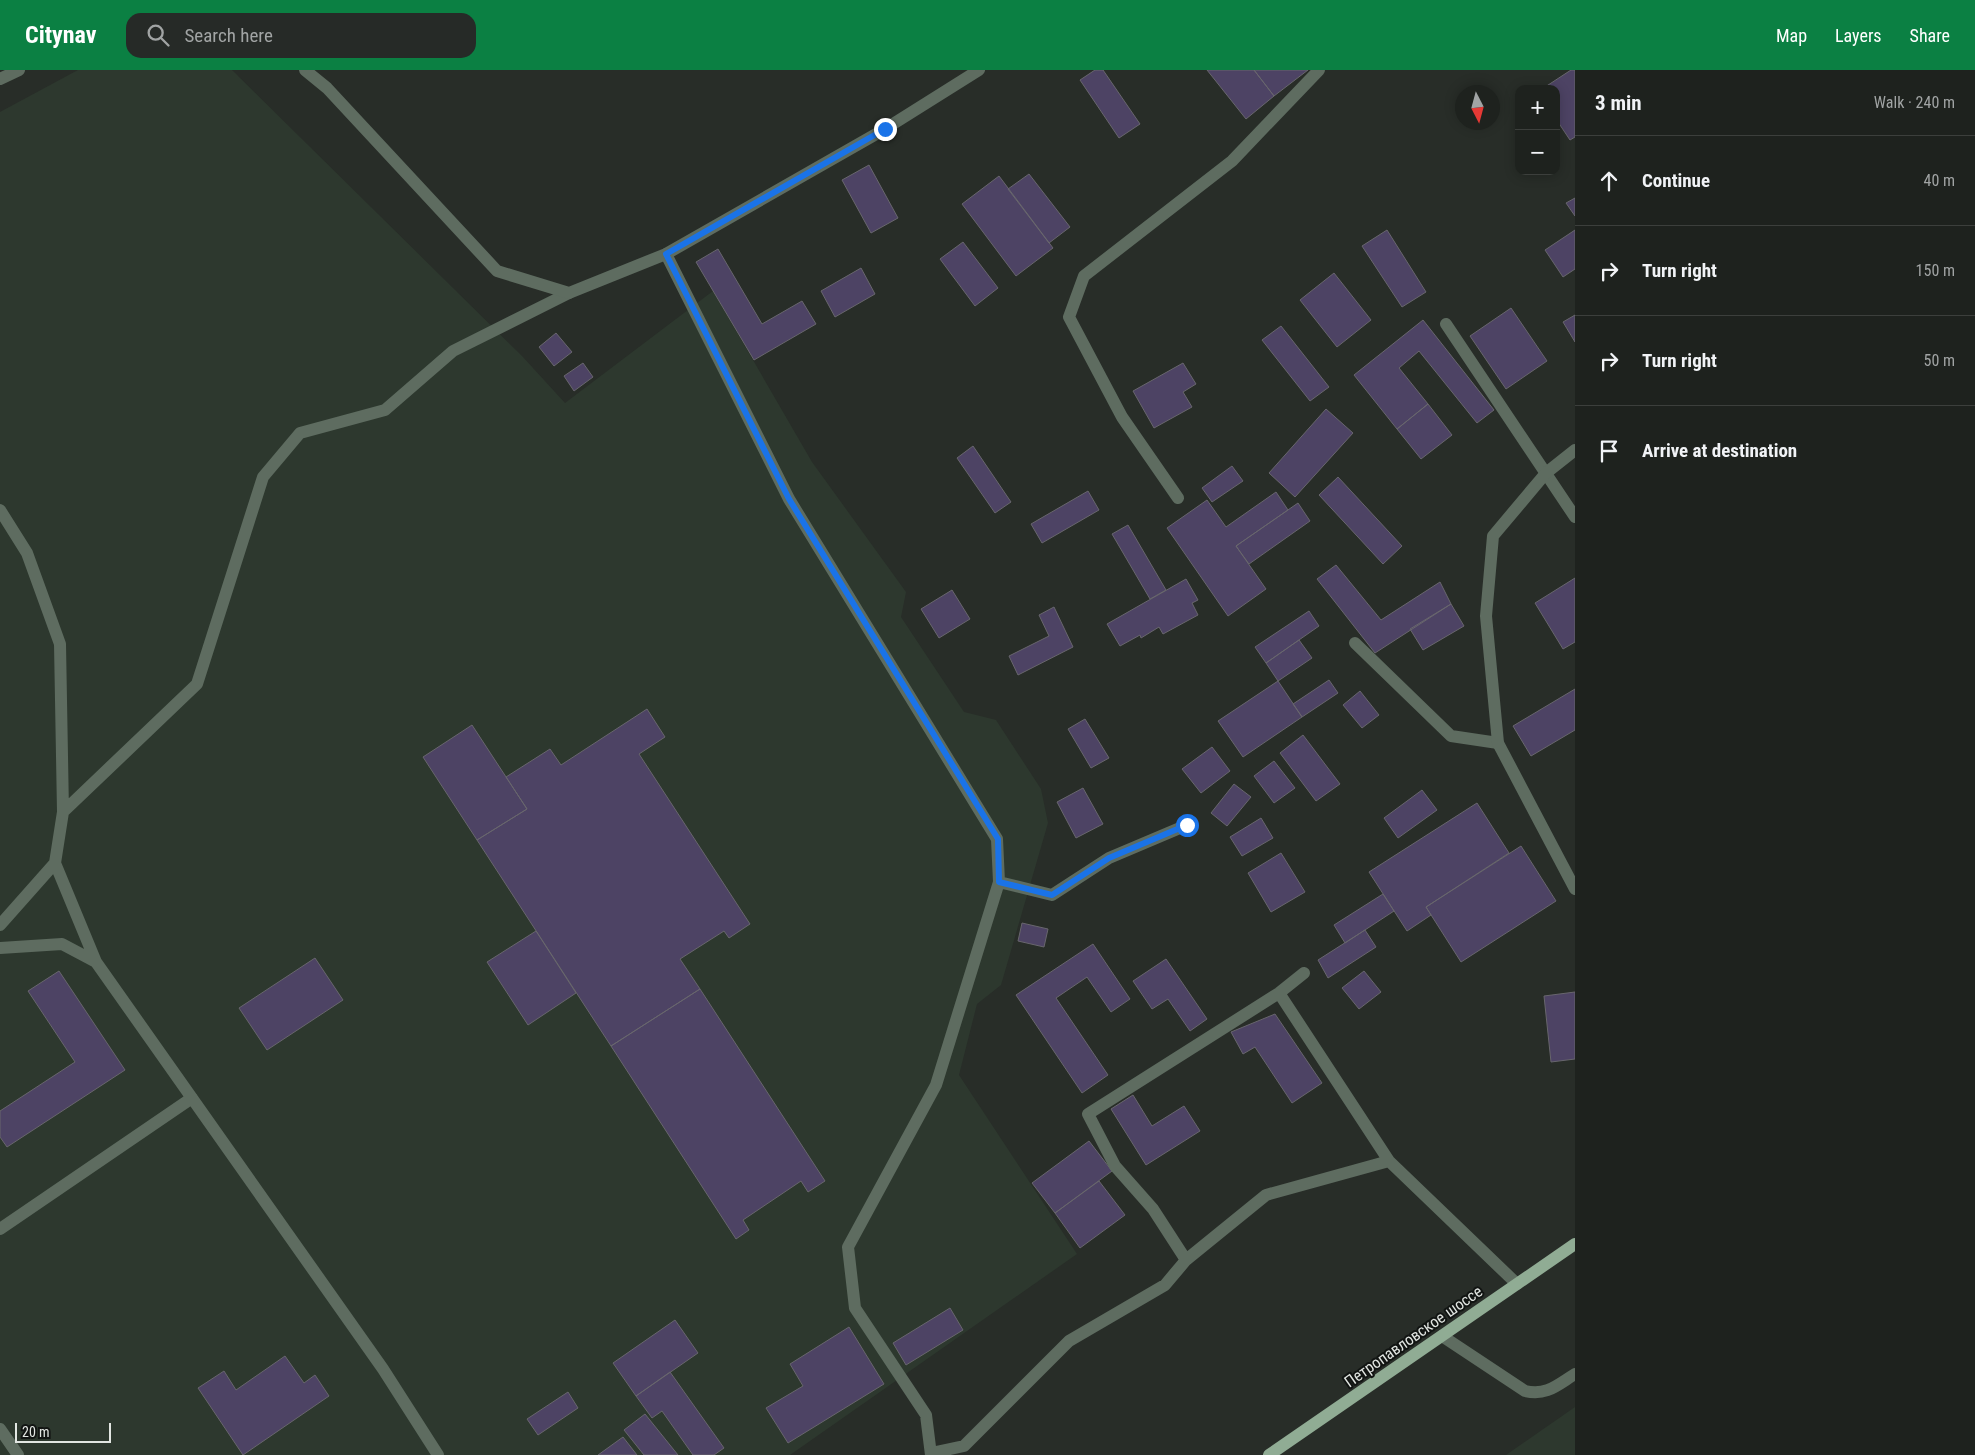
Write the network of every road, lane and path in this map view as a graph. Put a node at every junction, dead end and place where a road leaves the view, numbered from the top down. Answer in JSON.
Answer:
{"nodes":[{"id":1,"x":19,"y":70,"type":"edge"},
{"id":2,"x":305,"y":70,"type":"edge"},
{"id":3,"x":979,"y":70,"type":"edge"},
{"id":4,"x":1319,"y":70,"type":"edge"},
{"id":5,"x":0,"y":79,"type":"edge"},
{"id":6,"x":666,"y":254,"type":"junction"},
{"id":7,"x":569,"y":293,"type":"junction"},
{"id":8,"x":1446,"y":324,"type":"dead end"},
{"id":9,"x":1575,"y":450,"type":"edge"},
{"id":10,"x":1546,"y":473,"type":"junction"},
{"id":11,"x":1178,"y":498,"type":"dead end"},
{"id":12,"x":0,"y":510,"type":"edge"},
{"id":13,"x":1575,"y":517,"type":"edge"},
{"id":14,"x":1355,"y":643,"type":"dead end"},
{"id":15,"x":1498,"y":743,"type":"junction"},
{"id":16,"x":63,"y":812,"type":"junction"},
{"id":17,"x":1187,"y":825,"type":"dead end"},
{"id":18,"x":55,"y":863,"type":"junction"},
{"id":19,"x":999,"y":882,"type":"junction"},
{"id":20,"x":1575,"y":889,"type":"edge"},
{"id":21,"x":0,"y":925,"type":"edge"},
{"id":22,"x":0,"y":948,"type":"edge"},
{"id":23,"x":96,"y":962,"type":"junction"},
{"id":24,"x":1304,"y":973,"type":"dead end"},
{"id":25,"x":1279,"y":993,"type":"junction"},
{"id":26,"x":192,"y":1098,"type":"junction"},
{"id":27,"x":1389,"y":1161,"type":"junction"},
{"id":28,"x":0,"y":1229,"type":"edge"},
{"id":29,"x":1575,"y":1244,"type":"edge"},
{"id":30,"x":1186,"y":1260,"type":"junction"},
{"id":31,"x":1517,"y":1284,"type":"junction"},
{"id":32,"x":1442,"y":1336,"type":"junction"},
{"id":33,"x":1575,"y":1374,"type":"edge"},
{"id":34,"x":0,"y":1429,"type":"edge"},
{"id":35,"x":931,"y":1454,"type":"edge"},
{"id":36,"x":18,"y":1455,"type":"edge"},
{"id":37,"x":438,"y":1455,"type":"edge"},
{"id":38,"x":1269,"y":1455,"type":"edge"}],
"edges":[{"from":1,"to":5,"type":"street"},
{"from":2,"to":7,"type":"street"},
{"from":3,"to":6,"type":"street"},
{"from":4,"to":11,"type":"street"},
{"from":6,"to":7,"type":"street"},
{"from":6,"to":19,"type":"street"},
{"from":7,"to":16,"type":"street"},
{"from":8,"to":10,"type":"street"},
{"from":9,"to":10,"type":"street"},
{"from":10,"to":13,"type":"street"},
{"from":10,"to":15,"type":"street"},
{"from":12,"to":16,"type":"street"},
{"from":14,"to":15,"type":"street"},
{"from":15,"to":20,"type":"street"},
{"from":16,"to":18,"type":"street"},
{"from":17,"to":19,"type":"street"},
{"from":18,"to":21,"type":"street"},
{"from":18,"to":23,"type":"street"},
{"from":19,"to":35,"type":"street"},
{"from":22,"to":23,"type":"street"},
{"from":23,"to":26,"type":"street"},
{"from":24,"to":25,"type":"street"},
{"from":25,"to":27,"type":"street"},
{"from":25,"to":30,"type":"street"},
{"from":26,"to":28,"type":"street"},
{"from":26,"to":37,"type":"street"},
{"from":27,"to":30,"type":"street"},
{"from":27,"to":31,"type":"street"},
{"from":29,"to":31,"type":"main road","name":"Петропавловское шоссе"},
{"from":30,"to":35,"type":"street"},
{"from":31,"to":32,"type":"main road","name":"Петропавловское шоссе"},
{"from":32,"to":33,"type":"street"},
{"from":32,"to":38,"type":"main road","name":"Петропавловское шоссе"},
{"from":34,"to":36,"type":"street"}]}
